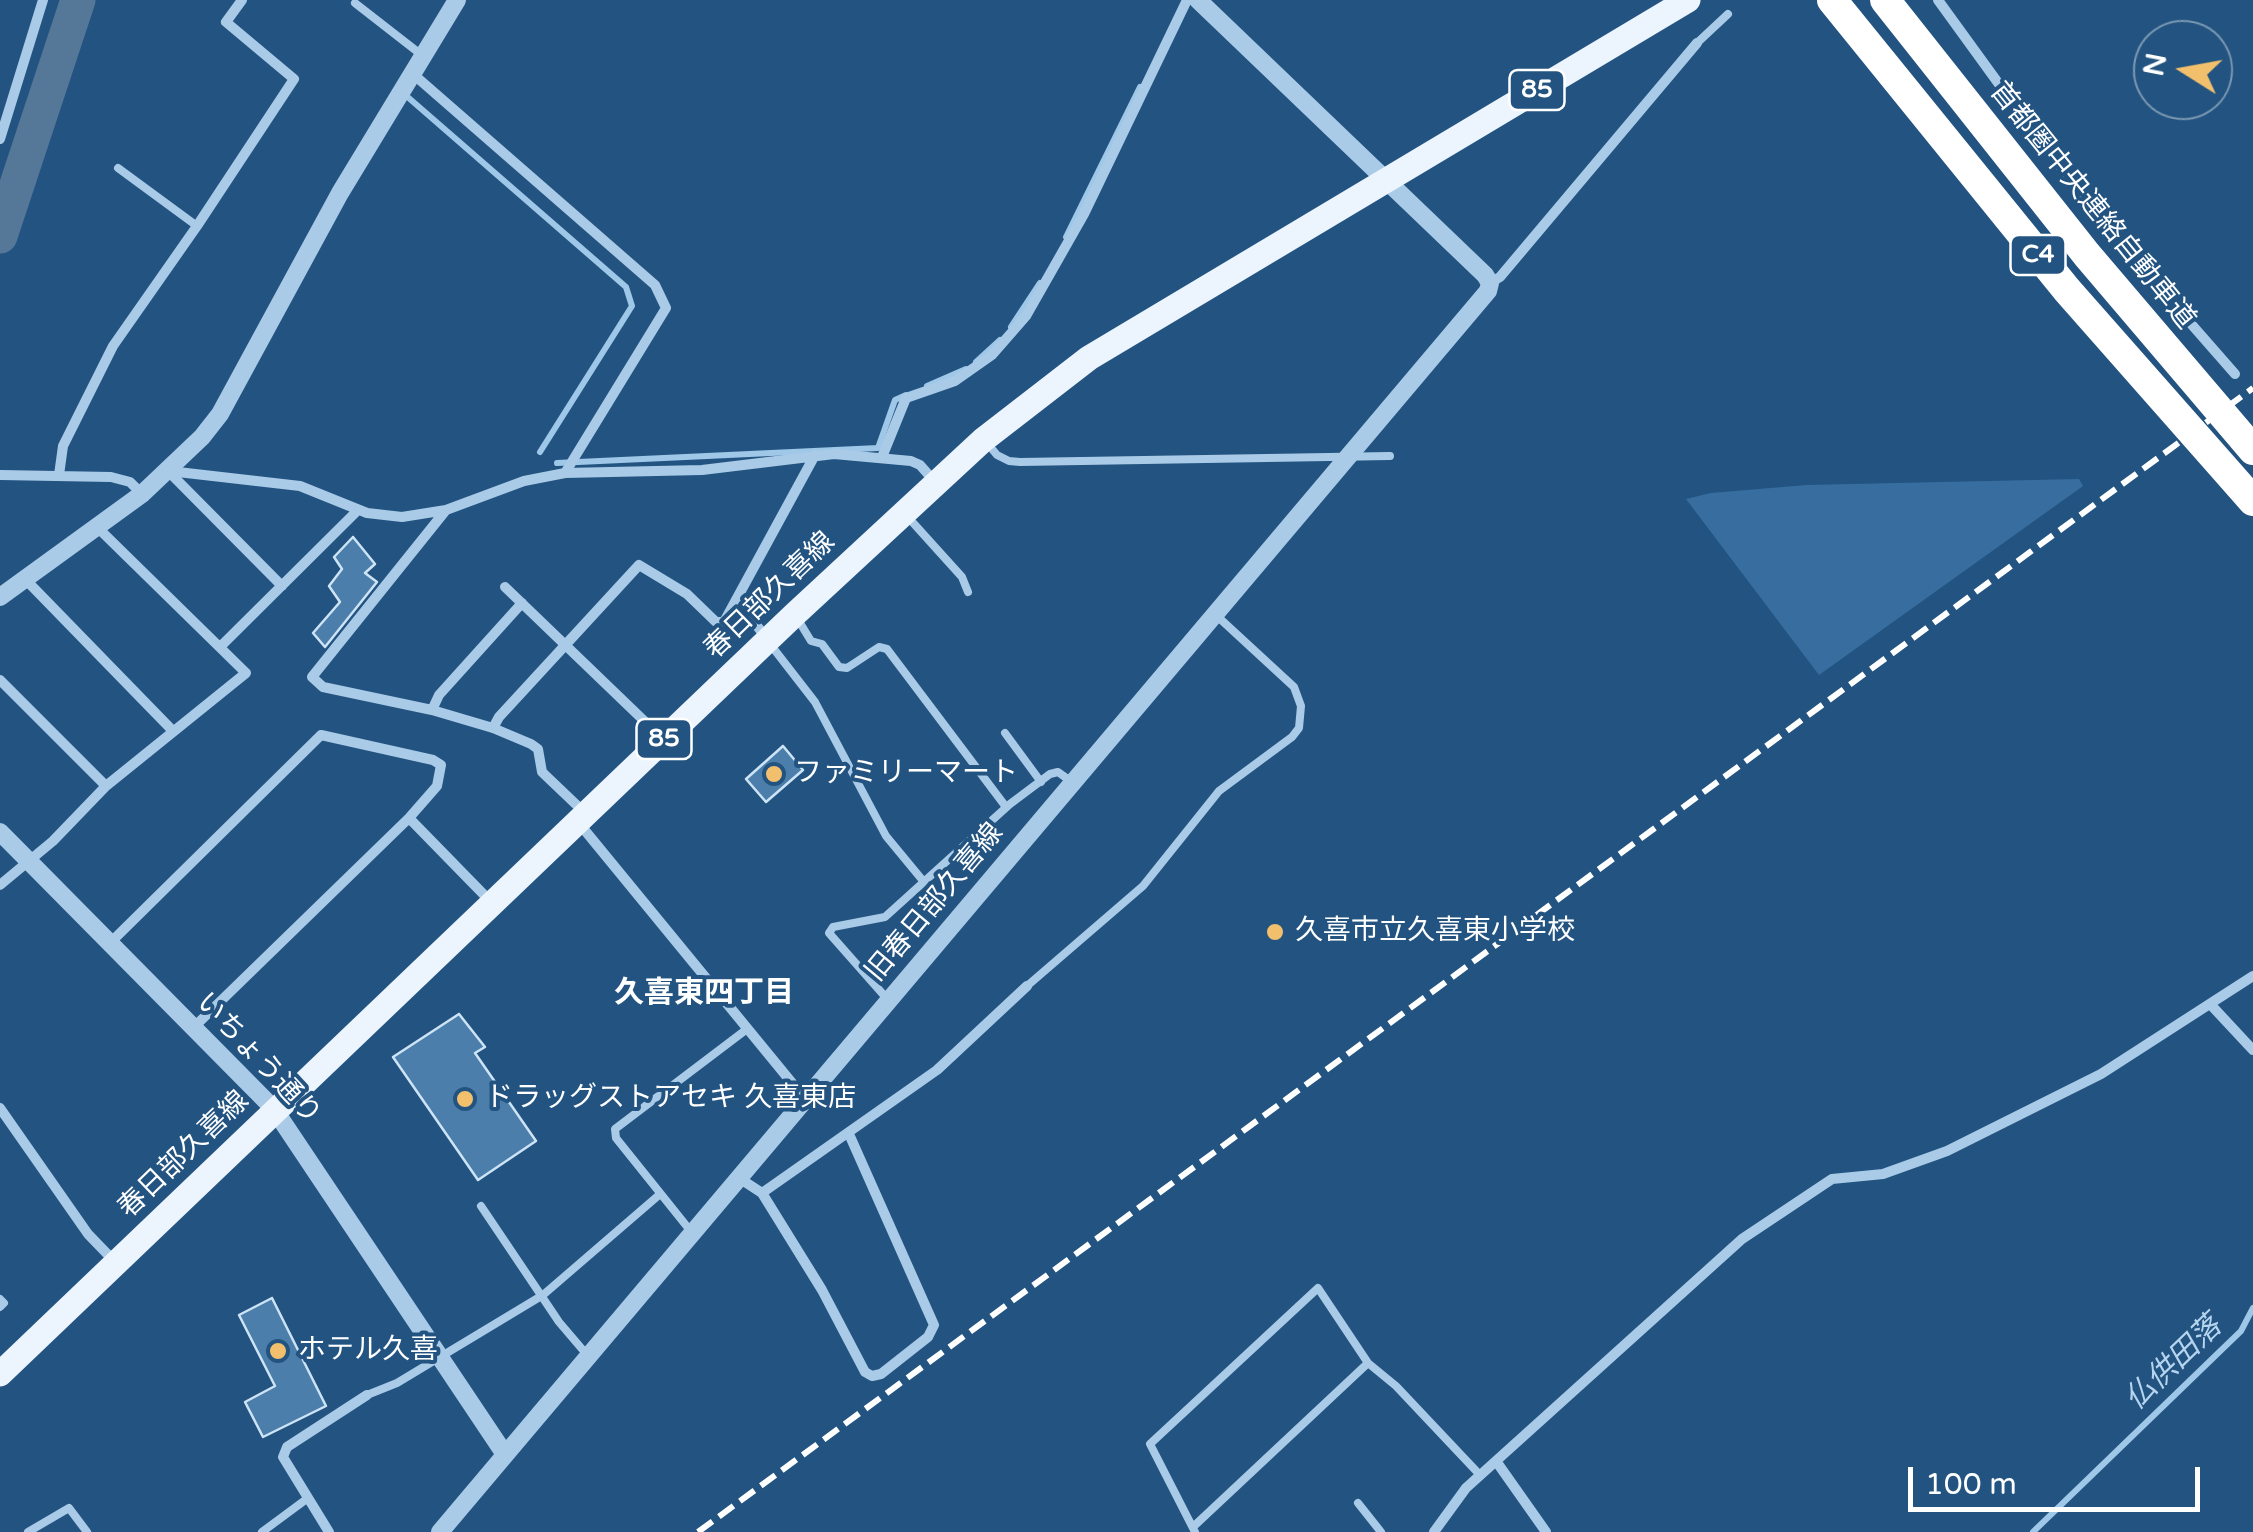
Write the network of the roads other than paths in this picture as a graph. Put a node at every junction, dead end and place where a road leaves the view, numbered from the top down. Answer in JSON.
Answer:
{"nodes":[{"id":1,"x":43,"y":0,"type":"edge"},
{"id":2,"x":242,"y":0,"type":"edge"},
{"id":3,"x":457,"y":0,"type":"edge"},
{"id":4,"x":1188,"y":0,"type":"edge"},
{"id":5,"x":1198,"y":0,"type":"edge"},
{"id":6,"x":1688,"y":0,"type":"edge"},
{"id":7,"x":1832,"y":0,"type":"edge"},
{"id":8,"x":1885,"y":0,"type":"edge"},
{"id":9,"x":1938,"y":0,"type":"edge"},
{"id":10,"x":356,"y":3,"type":"dead end"},
{"id":11,"x":1728,"y":14,"type":"dead end"},
{"id":12,"x":1697,"y":43,"type":"joint"},
{"id":13,"x":423,"y":56,"type":"junction"},
{"id":14,"x":412,"y":74,"type":"junction"},
{"id":15,"x":1,"y":130,"type":"edge"},
{"id":16,"x":118,"y":168,"type":"dead end"},
{"id":17,"x":1386,"y":180,"type":"junction"},
{"id":18,"x":198,"y":226,"type":"junction"},
{"id":19,"x":1490,"y":283,"type":"junction"},
{"id":20,"x":2235,"y":374,"type":"dead end"},
{"id":21,"x":984,"y":440,"type":"junction"},
{"id":22,"x":2253,"y":450,"type":"edge"},
{"id":23,"x":816,"y":456,"type":"junction"},
{"id":24,"x":1390,"y":456,"type":"dead end"},
{"id":25,"x":882,"y":457,"type":"junction"},
{"id":26,"x":1348,"y":457,"type":"junction"},
{"id":27,"x":168,"y":472,"type":"junction"},
{"id":28,"x":566,"y":472,"type":"junction"},
{"id":29,"x":0,"y":475,"type":"edge"},
{"id":30,"x":59,"y":476,"type":"junction"},
{"id":31,"x":935,"y":482,"type":"junction"},
{"id":32,"x":142,"y":494,"type":"junction"},
{"id":33,"x":2253,"y":501,"type":"edge"},
{"id":34,"x":358,"y":510,"type":"junction"},
{"id":35,"x":446,"y":510,"type":"junction"},
{"id":36,"x":903,"y":511,"type":"junction"},
{"id":37,"x":98,"y":528,"type":"junction"},
{"id":38,"x":25,"y":579,"type":"junction"},
{"id":39,"x":282,"y":586,"type":"junction"},
{"id":40,"x":505,"y":587,"type":"dead end"},
{"id":41,"x":968,"y":592,"type":"dead end"},
{"id":42,"x":0,"y":597,"type":"edge"},
{"id":43,"x":522,"y":603,"type":"junction"},
{"id":44,"x":734,"y":607,"type":"junction"},
{"id":45,"x":794,"y":614,"type":"junction"},
{"id":46,"x":1214,"y":614,"type":"junction"},
{"id":47,"x":767,"y":640,"type":"junction"},
{"id":48,"x":568,"y":644,"type":"junction"},
{"id":49,"x":221,"y":646,"type":"junction"},
{"id":50,"x":0,"y":680,"type":"edge"},
{"id":51,"x":432,"y":710,"type":"junction"},
{"id":52,"x":493,"y":728,"type":"junction"},
{"id":53,"x":172,"y":730,"type":"junction"},
{"id":54,"x":1005,"y":733,"type":"dead end"},
{"id":55,"x":664,"y":739,"type":"junction"},
{"id":56,"x":1041,"y":782,"type":"junction"},
{"id":57,"x":1072,"y":782,"type":"junction"},
{"id":58,"x":106,"y":786,"type":"junction"},
{"id":59,"x":1006,"y":808,"type":"junction"},
{"id":60,"x":409,"y":818,"type":"junction"},
{"id":61,"x":582,"y":818,"type":"junction"},
{"id":62,"x":0,"y":832,"type":"edge"},
{"id":63,"x":30,"y":861,"type":"junction"},
{"id":64,"x":924,"y":882,"type":"junction"},
{"id":65,"x":0,"y":885,"type":"edge"},
{"id":66,"x":493,"y":904,"type":"junction"},
{"id":67,"x":110,"y":944,"type":"junction"},
{"id":68,"x":2253,"y":976,"type":"edge"},
{"id":69,"x":1026,"y":986,"type":"joint"},
{"id":70,"x":890,"y":1001,"type":"junction"},
{"id":71,"x":2211,"y":1005,"type":"junction"},
{"id":72,"x":193,"y":1028,"type":"junction"},
{"id":73,"x":747,"y":1029,"type":"junction"},
{"id":74,"x":2253,"y":1050,"type":"edge"},
{"id":75,"x":806,"y":1100,"type":"junction"},
{"id":76,"x":0,"y":1108,"type":"edge"},
{"id":77,"x":274,"y":1109,"type":"junction"},
{"id":78,"x":849,"y":1134,"type":"junction"},
{"id":79,"x":740,"y":1178,"type":"junction"},
{"id":80,"x":659,"y":1194,"type":"junction"},
{"id":81,"x":762,"y":1194,"type":"junction"},
{"id":82,"x":481,"y":1206,"type":"dead end"},
{"id":83,"x":692,"y":1234,"type":"junction"},
{"id":84,"x":115,"y":1263,"type":"junction"},
{"id":85,"x":540,"y":1296,"type":"junction"},
{"id":86,"x":0,"y":1298,"type":"edge"},
{"id":87,"x":0,"y":1307,"type":"edge"},
{"id":88,"x":440,"y":1355,"type":"junction"},
{"id":89,"x":588,"y":1356,"type":"junction"},
{"id":90,"x":1368,"y":1363,"type":"junction"},
{"id":91,"x":0,"y":1372,"type":"edge"},
{"id":92,"x":367,"y":1395,"type":"joint"},
{"id":93,"x":504,"y":1453,"type":"junction"},
{"id":94,"x":1496,"y":1461,"type":"junction"},
{"id":95,"x":1480,"y":1475,"type":"junction"},
{"id":96,"x":308,"y":1498,"type":"junction"},
{"id":97,"x":1358,"y":1503,"type":"dead end"},
{"id":98,"x":1194,"y":1529,"type":"edge"},
{"id":99,"x":28,"y":1532,"type":"edge"},
{"id":100,"x":87,"y":1532,"type":"edge"},
{"id":101,"x":262,"y":1532,"type":"edge"},
{"id":102,"x":329,"y":1532,"type":"edge"},
{"id":103,"x":440,"y":1532,"type":"edge"},
{"id":104,"x":1381,"y":1532,"type":"edge"},
{"id":105,"x":1434,"y":1532,"type":"edge"},
{"id":106,"x":1546,"y":1532,"type":"edge"}],
"edges":[{"from":1,"to":15,"type":"street"},
{"from":2,"to":18,"type":"street"},
{"from":3,"to":13,"type":"street"},
{"from":4,"to":25,"type":"street"},
{"from":5,"to":17,"type":"street"},
{"from":6,"to":17,"type":"main road","name":"春日部久喜線","number":"85"},
{"from":7,"to":33,"type":"highway","number":"C4","bridge":true},
{"from":8,"to":22,"type":"highway","name":"首都圏中央連絡自動車道","number":"C4","bridge":true},
{"from":9,"to":20,"type":"street"},
{"from":10,"to":13,"type":"lane"},
{"from":11,"to":12,"type":"lane"},
{"from":12,"to":19,"type":"street"},
{"from":13,"to":14,"type":"street"},
{"from":14,"to":27,"type":"street"},
{"from":14,"to":28,"type":"street"},
{"from":16,"to":18,"type":"lane"},
{"from":17,"to":19,"type":"street"},
{"from":17,"to":21,"type":"main road","name":"春日部久喜線","number":"85"},
{"from":18,"to":30,"type":"street"},
{"from":19,"to":26,"type":"street","name":"旧春日部久喜線"},
{"from":21,"to":26,"type":"lane"},
{"from":21,"to":31,"type":"main road","name":"春日部久喜線","number":"85"},
{"from":23,"to":25,"type":"street"},
{"from":23,"to":28,"type":"street"},
{"from":23,"to":44,"type":"street"},
{"from":24,"to":26,"type":"lane"},
{"from":25,"to":31,"type":"street"},
{"from":26,"to":46,"type":"street","name":"旧春日部久喜線"},
{"from":27,"to":32,"type":"street"},
{"from":27,"to":34,"type":"street"},
{"from":27,"to":39,"type":"street"},
{"from":28,"to":35,"type":"street"},
{"from":29,"to":30,"type":"street"},
{"from":30,"to":32,"type":"street"},
{"from":31,"to":36,"type":"main road","name":"春日部久喜線","number":"85"},
{"from":32,"to":37,"type":"street"},
{"from":34,"to":35,"type":"street"},
{"from":34,"to":39,"type":"street"},
{"from":35,"to":51,"type":"street"},
{"from":36,"to":41,"type":"lane"},
{"from":36,"to":45,"type":"main road","name":"春日部久喜線","number":"85"},
{"from":37,"to":38,"type":"street"},
{"from":37,"to":49,"type":"street"},
{"from":38,"to":42,"type":"street"},
{"from":38,"to":53,"type":"street"},
{"from":39,"to":49,"type":"street"},
{"from":40,"to":43,"type":"street"},
{"from":43,"to":48,"type":"street"},
{"from":43,"to":51,"type":"street"},
{"from":44,"to":47,"type":"street"},
{"from":44,"to":48,"type":"street"},
{"from":45,"to":47,"type":"main road","name":"春日部久喜線","number":"85"},
{"from":45,"to":59,"type":"lane"},
{"from":46,"to":57,"type":"street","name":"旧春日部久喜線"},
{"from":46,"to":69,"type":"lane"},
{"from":47,"to":55,"type":"main road","name":"春日部久喜線","number":"85"},
{"from":47,"to":64,"type":"lane"},
{"from":48,"to":52,"type":"street"},
{"from":48,"to":55,"type":"street"},
{"from":49,"to":53,"type":"street"},
{"from":50,"to":58,"type":"street"},
{"from":51,"to":52,"type":"street"},
{"from":52,"to":61,"type":"street"},
{"from":53,"to":58,"type":"street"},
{"from":54,"to":56,"type":"lane"},
{"from":55,"to":61,"type":"main road","name":"春日部久喜線","number":"85"},
{"from":56,"to":57,"type":"lane"},
{"from":56,"to":59,"type":"lane"},
{"from":57,"to":70,"type":"street","name":"旧春日部久喜線"},
{"from":58,"to":63,"type":"street"},
{"from":59,"to":64,"type":"lane"},
{"from":60,"to":66,"type":"street"},
{"from":60,"to":67,"type":"street"},
{"from":60,"to":72,"type":"street"},
{"from":61,"to":66,"type":"main road","name":"春日部久喜線","number":"85"},
{"from":61,"to":73,"type":"street"},
{"from":62,"to":63,"type":"street","name":"いちょう通り"},
{"from":63,"to":65,"type":"street"},
{"from":63,"to":67,"type":"street","name":"いちょう通り"},
{"from":64,"to":70,"type":"lane"},
{"from":66,"to":77,"type":"main road","name":"春日部久喜線","number":"85"},
{"from":67,"to":72,"type":"street","name":"いちょう通り"},
{"from":68,"to":71,"type":"street"},
{"from":69,"to":78,"type":"street"},
{"from":70,"to":75,"type":"street","name":"旧春日部久喜線"},
{"from":71,"to":74,"type":"street"},
{"from":71,"to":94,"type":"street"},
{"from":72,"to":77,"type":"street","name":"いちょう通り"},
{"from":73,"to":75,"type":"street"},
{"from":73,"to":80,"type":"lane"},
{"from":75,"to":79,"type":"street","name":"旧春日部久喜線"},
{"from":76,"to":84,"type":"street"},
{"from":77,"to":84,"type":"main road","name":"春日部久喜線","number":"85"},
{"from":77,"to":88,"type":"street","name":"いちょう通り"},
{"from":78,"to":81,"type":"street"},
{"from":78,"to":81,"type":"street"},
{"from":79,"to":81,"type":"street"},
{"from":79,"to":83,"type":"street","name":"旧春日部久喜線"},
{"from":80,"to":83,"type":"lane"},
{"from":80,"to":85,"type":"lane"},
{"from":82,"to":85,"type":"lane"},
{"from":83,"to":89,"type":"street","name":"旧春日部久喜線"},
{"from":84,"to":91,"type":"main road","name":"春日部久喜線","number":"85"},
{"from":85,"to":88,"type":"lane"},
{"from":85,"to":89,"type":"lane"},
{"from":86,"to":87,"type":"lane"},
{"from":88,"to":92,"type":"lane"},
{"from":88,"to":93,"type":"street","name":"いちょう通り"},
{"from":89,"to":93,"type":"street","name":"旧春日部久喜線"},
{"from":90,"to":95,"type":"lane"},
{"from":90,"to":98,"type":"lane"},
{"from":90,"to":98,"type":"lane"},
{"from":92,"to":96,"type":"street"},
{"from":93,"to":103,"type":"street","name":"旧春日部久喜線"},
{"from":94,"to":95,"type":"street"},
{"from":94,"to":106,"type":"street"},
{"from":95,"to":105,"type":"street"},
{"from":96,"to":101,"type":"lane"},
{"from":96,"to":102,"type":"street"},
{"from":97,"to":104,"type":"lane"},
{"from":99,"to":100,"type":"lane"}]}
